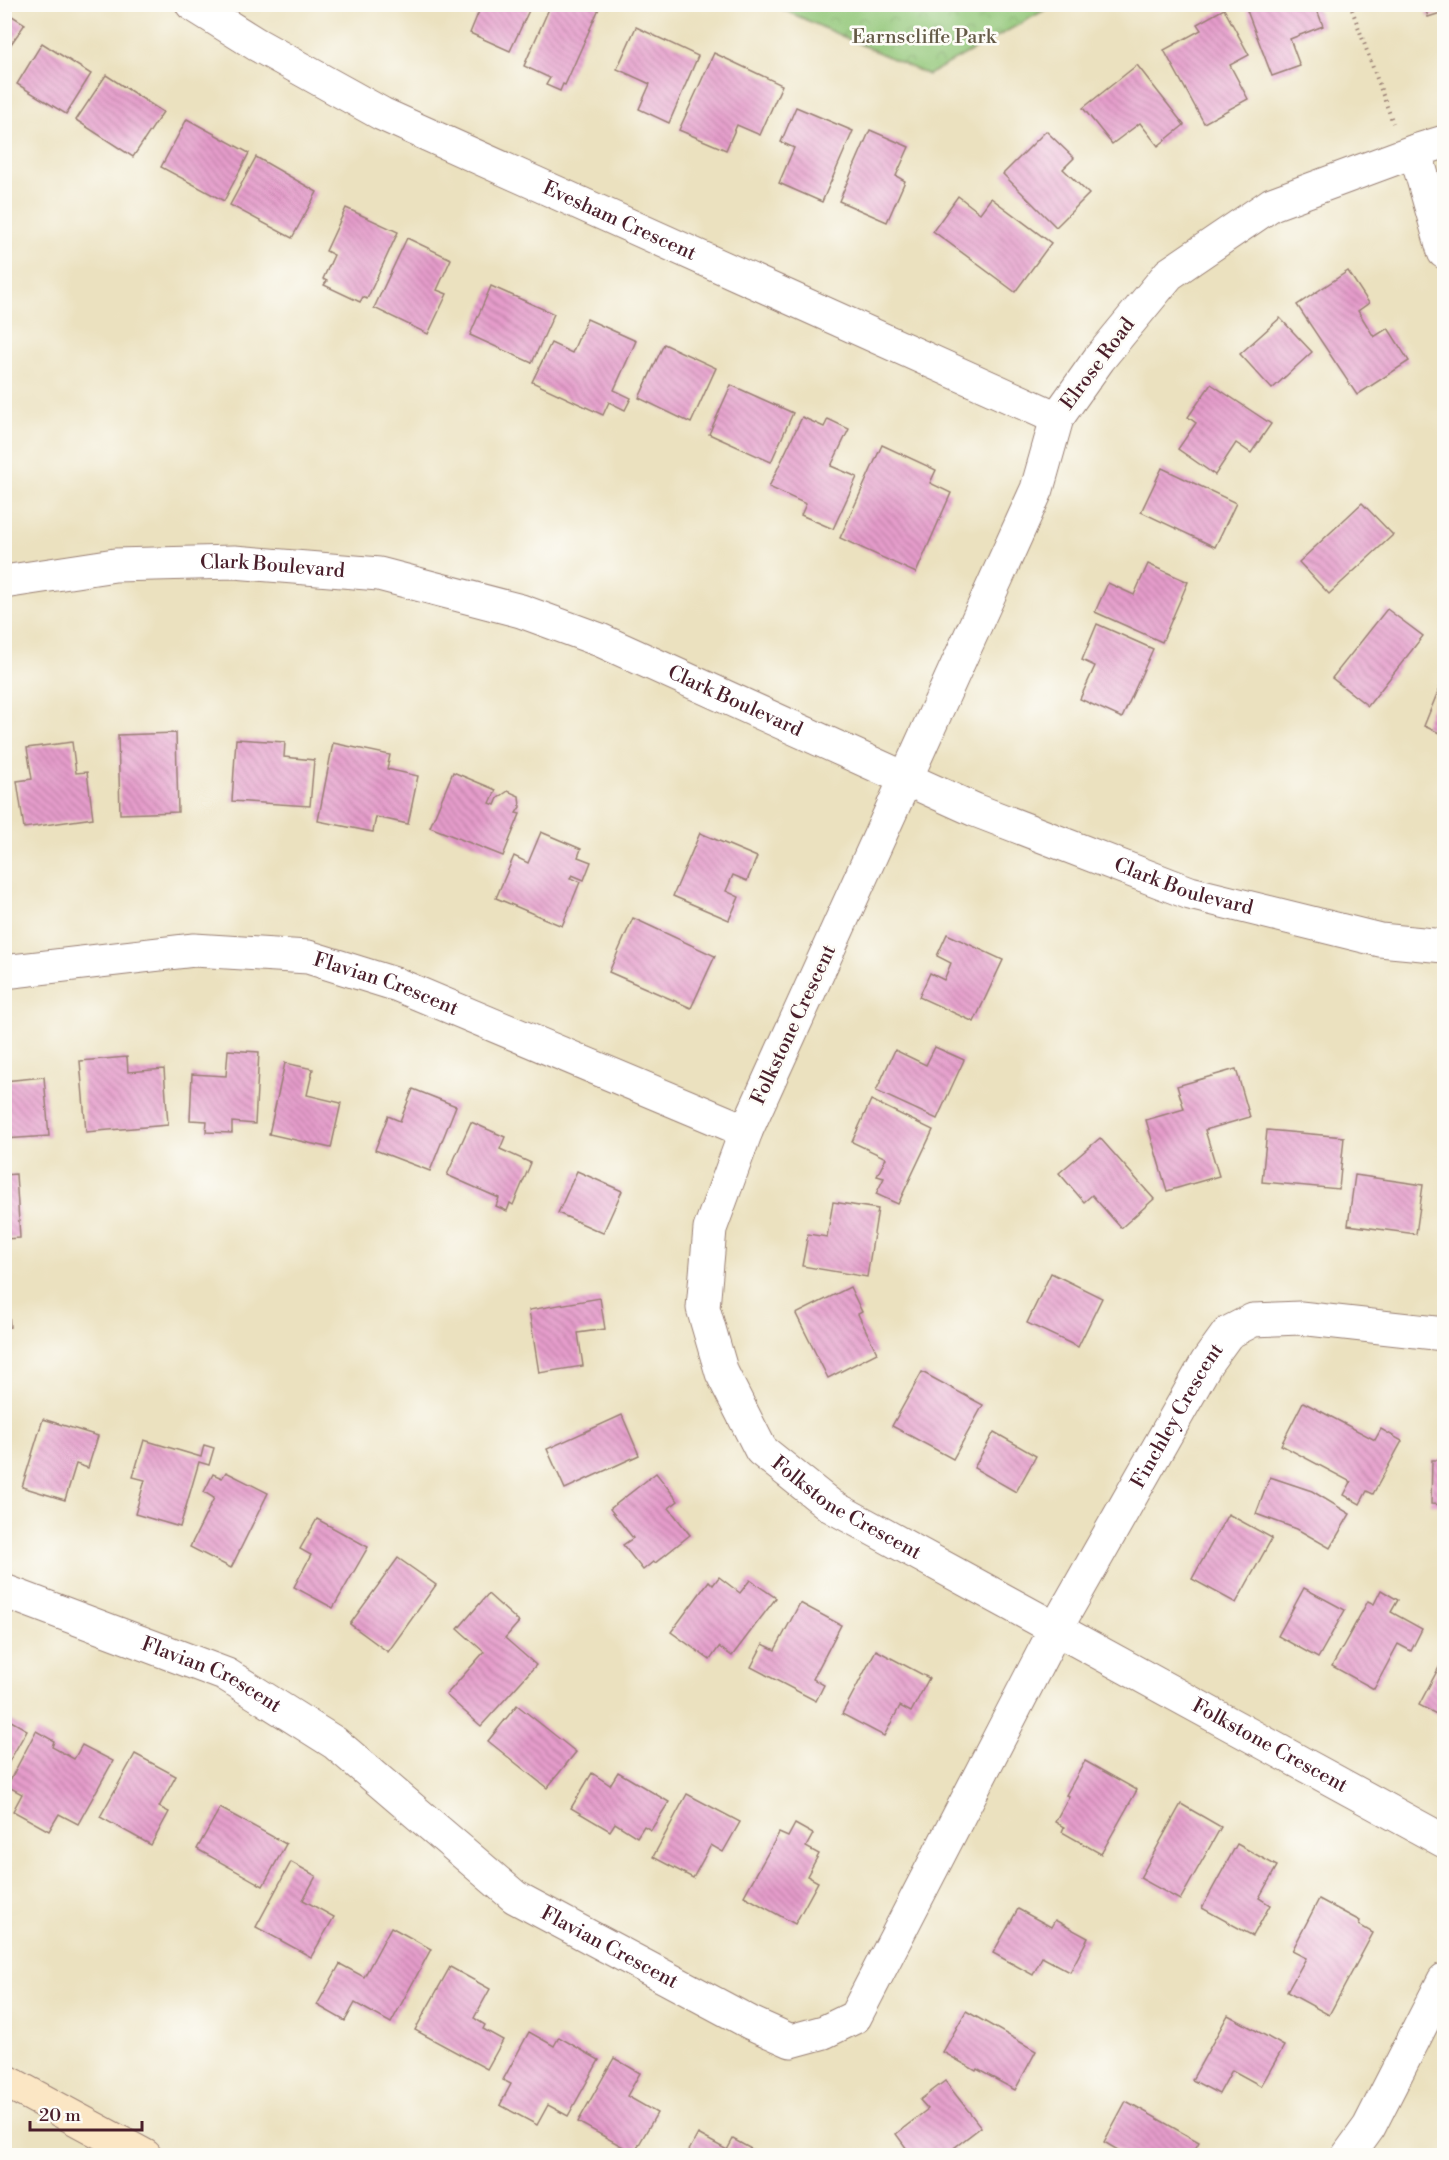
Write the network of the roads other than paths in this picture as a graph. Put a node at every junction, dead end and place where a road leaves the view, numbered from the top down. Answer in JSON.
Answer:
{"nodes":[{"id":1,"x":192,"y":4,"type":"edge"},
{"id":2,"x":1421,"y":149,"type":"edge"},
{"id":3,"x":1444,"y":252,"type":"edge"},
{"id":4,"x":1057,"y":418,"type":"junction"},
{"id":5,"x":4,"y":582,"type":"edge"},
{"id":6,"x":905,"y":777,"type":"junction"},
{"id":7,"x":1444,"y":946,"type":"edge"},
{"id":8,"x":4,"y":972,"type":"edge"},
{"id":9,"x":746,"y":1131,"type":"junction"},
{"id":10,"x":1444,"y":1334,"type":"edge"},
{"id":11,"x":4,"y":1591,"type":"edge"},
{"id":12,"x":1055,"y":1630,"type":"junction"},
{"id":13,"x":1444,"y":1841,"type":"edge"},
{"id":14,"x":1444,"y":1980,"type":"edge"},
{"id":15,"x":4,"y":2080,"type":"edge"},
{"id":16,"x":145,"y":2156,"type":"edge"},
{"id":17,"x":1348,"y":2156,"type":"edge"}],
"edges":[{"from":1,"to":4,"type":"street","name":"Evesham Crescent"},
{"from":2,"to":3,"type":"street"},
{"from":2,"to":4,"type":"street","name":"Elrose Road"},
{"from":4,"to":6,"type":"street","name":"Elrose Road"},
{"from":5,"to":6,"type":"street","name":"Clark Boulevard"},
{"from":6,"to":7,"type":"street","name":"Clark Boulevard"},
{"from":6,"to":9,"type":"street","name":"Folkstone Crescent"},
{"from":8,"to":9,"type":"street","name":"Flavian Crescent"},
{"from":9,"to":12,"type":"street","name":"Folkstone Crescent"},
{"from":10,"to":12,"type":"street","name":"Finchley Crescent"},
{"from":11,"to":12,"type":"street","name":"Flavian Crescent"},
{"from":12,"to":13,"type":"street","name":"Folkstone Crescent"},
{"from":14,"to":17,"type":"street"},
{"from":15,"to":16,"type":"main road"}]}
